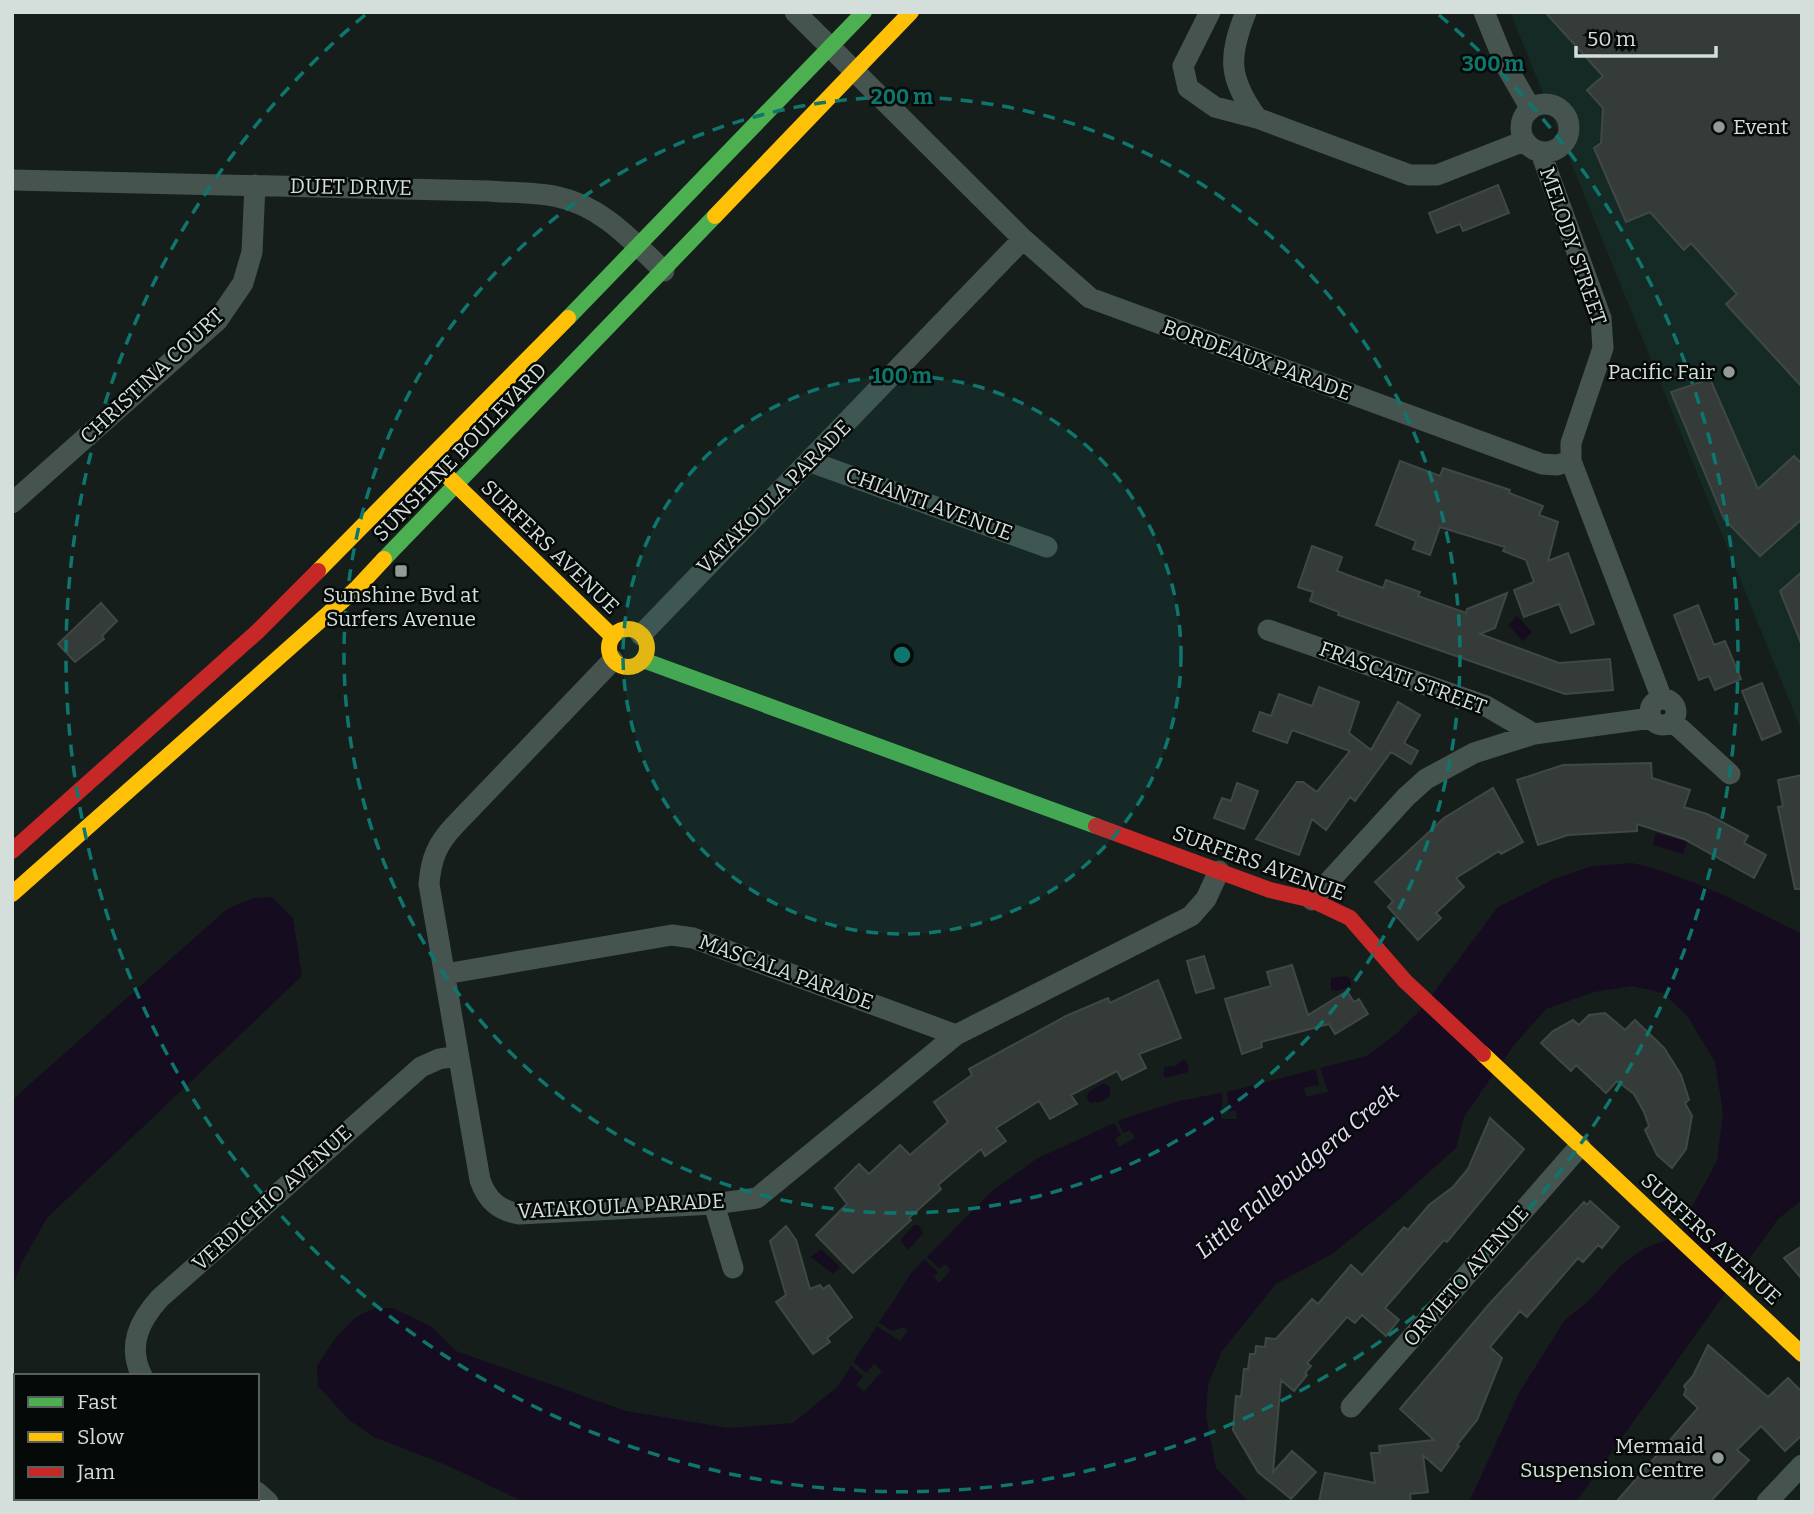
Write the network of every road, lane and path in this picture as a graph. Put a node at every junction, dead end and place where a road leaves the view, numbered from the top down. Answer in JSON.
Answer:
{"nodes":[{"id":1,"x":795,"y":12,"type":"edge"},
{"id":2,"x":864,"y":12,"type":"edge"},
{"id":3,"x":911,"y":12,"type":"edge"},
{"id":4,"x":1210,"y":12,"type":"edge"},
{"id":5,"x":1246,"y":12,"type":"edge"},
{"id":6,"x":1484,"y":12,"type":"edge"},
{"id":7,"x":829,"y":49,"type":"junction"},
{"id":8,"x":853,"y":72,"type":"junction"},
{"id":9,"x":1531,"y":108,"type":"junction"},
{"id":10,"x":1257,"y":118,"type":"junction"},
{"id":11,"x":1533,"y":147,"type":"junction"},
{"id":12,"x":12,"y":180,"type":"edge"},
{"id":13,"x":255,"y":185,"type":"junction"},
{"id":14,"x":1023,"y":239,"type":"junction"},
{"id":15,"x":639,"y":247,"type":"junction"},
{"id":16,"x":664,"y":271,"type":"junction"},
{"id":17,"x":429,"y":458,"type":"junction"},
{"id":18,"x":1571,"y":461,"type":"junction"},
{"id":19,"x":811,"y":462,"type":"junction"},
{"id":20,"x":457,"y":486,"type":"junction"},
{"id":21,"x":12,"y":502,"type":"edge"},
{"id":22,"x":1047,"y":547,"type":"dead end"},
{"id":23,"x":1268,"y":630,"type":"dead end"},
{"id":24,"x":641,"y":635,"type":"junction"},
{"id":25,"x":612,"y":636,"type":"junction"},
{"id":26,"x":612,"y":660,"type":"junction"},
{"id":27,"x":643,"y":660,"type":"junction"},
{"id":28,"x":1662,"y":713,"type":"junction"},
{"id":29,"x":1534,"y":734,"type":"junction"},
{"id":30,"x":1730,"y":774,"type":"dead end"},
{"id":31,"x":12,"y":851,"type":"edge"},
{"id":32,"x":1219,"y":870,"type":"junction"},
{"id":33,"x":12,"y":894,"type":"edge"},
{"id":34,"x":1312,"y":900,"type":"junction"},
{"id":35,"x":445,"y":974,"type":"junction"},
{"id":36,"x":956,"y":1035,"type":"junction"},
{"id":37,"x":458,"y":1056,"type":"junction"},
{"id":38,"x":1580,"y":1146,"type":"junction"},
{"id":39,"x":714,"y":1204,"type":"junction"},
{"id":40,"x":733,"y":1268,"type":"dead end"},
{"id":41,"x":1802,"y":1354,"type":"edge"},
{"id":42,"x":141,"y":1374,"type":"edge"},
{"id":43,"x":1352,"y":1407,"type":"dead end"},
{"id":44,"x":1802,"y":1465,"type":"edge"},
{"id":45,"x":1767,"y":1502,"type":"edge"}],
"edges":[{"from":1,"to":7,"type":"street","name":"BORDEAUX PARADE"},
{"from":2,"to":7,"type":"main road","name":"SUNSHINE BOULEVARD"},
{"from":3,"to":8,"type":"main road","name":"SUNSHINE BOULEVARD"},
{"from":4,"to":10,"type":"street"},
{"from":5,"to":10,"type":"street"},
{"from":6,"to":9,"type":"street"},
{"from":7,"to":8,"type":"street","name":"BORDEAUX PARADE"},
{"from":7,"to":15,"type":"main road","name":"SUNSHINE BOULEVARD"},
{"from":8,"to":14,"type":"street","name":"BORDEAUX PARADE"},
{"from":8,"to":16,"type":"main road","name":"SUNSHINE BOULEVARD"},
{"from":9,"to":11,"type":"street"},
{"from":9,"to":11,"type":"street"},
{"from":10,"to":11,"type":"street"},
{"from":11,"to":18,"type":"street","name":"MELODY STREET"},
{"from":12,"to":13,"type":"street","name":"DUET DRIVE"},
{"from":13,"to":15,"type":"street","name":"DUET DRIVE"},
{"from":13,"to":21,"type":"street","name":"CHRISTINA COURT"},
{"from":14,"to":18,"type":"street","name":"BORDEAUX PARADE"},
{"from":14,"to":19,"type":"street","name":"VATAKOULA PARADE"},
{"from":15,"to":16,"type":"street","name":"DUET DRIVE"},
{"from":15,"to":17,"type":"main road","name":"SUNSHINE BOULEVARD"},
{"from":16,"to":20,"type":"main road","name":"SUNSHINE BOULEVARD"},
{"from":17,"to":20,"type":"main road","name":"SURFERS AVENUE"},
{"from":17,"to":31,"type":"main road","name":"SUNSHINE BOULEVARD"},
{"from":18,"to":28,"type":"street"},
{"from":19,"to":22,"type":"street","name":"CHIANTI AVENUE"},
{"from":19,"to":24,"type":"street","name":"VATAKOULA PARADE"},
{"from":20,"to":25,"type":"main road","name":"SURFERS AVENUE"},
{"from":20,"to":33,"type":"main road","name":"SUNSHINE BOULEVARD"},
{"from":23,"to":29,"type":"street","name":"FRASCATI STREET"},
{"from":24,"to":25,"type":"main road"},
{"from":24,"to":27,"type":"main road"},
{"from":25,"to":26,"type":"main road"},
{"from":26,"to":27,"type":"main road"},
{"from":26,"to":35,"type":"street","name":"VATAKOULA PARADE"},
{"from":27,"to":32,"type":"main road","name":"SURFERS AVENUE"},
{"from":28,"to":29,"type":"street"},
{"from":28,"to":30,"type":"street"},
{"from":29,"to":34,"type":"street"},
{"from":32,"to":34,"type":"main road","name":"SURFERS AVENUE"},
{"from":32,"to":36,"type":"street","name":"VATAKOULA PARADE"},
{"from":34,"to":38,"type":"main road","name":"SURFERS AVENUE"},
{"from":35,"to":36,"type":"street","name":"MASCALA PARADE"},
{"from":35,"to":37,"type":"street","name":"VATAKOULA PARADE"},
{"from":36,"to":39,"type":"street","name":"VATAKOULA PARADE"},
{"from":37,"to":39,"type":"street","name":"VATAKOULA PARADE"},
{"from":37,"to":42,"type":"street","name":"VERDICHIO AVENUE"},
{"from":38,"to":41,"type":"main road","name":"SURFERS AVENUE"},
{"from":38,"to":43,"type":"street","name":"ORVIETO AVENUE"},
{"from":39,"to":40,"type":"street"},
{"from":44,"to":45,"type":"street"}]}
